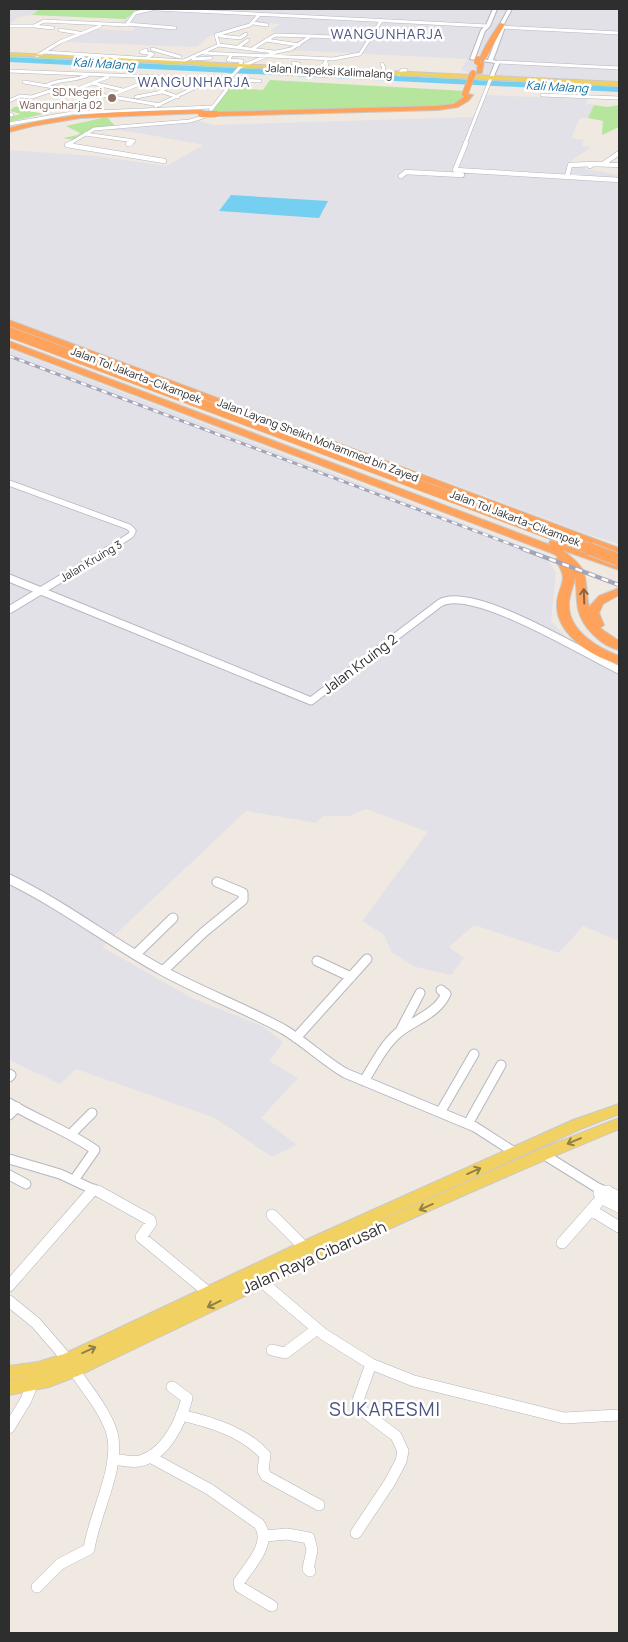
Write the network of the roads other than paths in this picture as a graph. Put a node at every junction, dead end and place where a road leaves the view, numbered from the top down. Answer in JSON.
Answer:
{"nodes":[{"id":1,"x":154,"y":9,"type":"edge"},
{"id":2,"x":495,"y":9,"type":"edge"},
{"id":3,"x":510,"y":9,"type":"edge"},
{"id":4,"x":259,"y":15,"type":"junction"},
{"id":5,"x":381,"y":21,"type":"junction"},
{"id":6,"x":108,"y":22,"type":"dead end"},
{"id":7,"x":254,"y":24,"type":"junction"},
{"id":8,"x":103,"y":25,"type":"junction"},
{"id":9,"x":128,"y":25,"type":"junction"},
{"id":10,"x":267,"y":25,"type":"dead end"},
{"id":11,"x":9,"y":26,"type":"edge"},
{"id":12,"x":34,"y":26,"type":"junction"},
{"id":13,"x":488,"y":26,"type":"junction"},
{"id":14,"x":501,"y":26,"type":"junction"},
{"id":15,"x":76,"y":27,"type":"dead end"},
{"id":16,"x":53,"y":28,"type":"dead end"},
{"id":17,"x":175,"y":28,"type":"dead end"},
{"id":18,"x":60,"y":30,"type":"dead end"},
{"id":19,"x":89,"y":30,"type":"junction"},
{"id":20,"x":230,"y":31,"type":"junction"},
{"id":21,"x":81,"y":33,"type":"junction"},
{"id":22,"x":619,"y":33,"type":"edge"},
{"id":23,"x":216,"y":36,"type":"junction"},
{"id":24,"x":311,"y":36,"type":"junction"},
{"id":25,"x":240,"y":38,"type":"junction"},
{"id":26,"x":370,"y":38,"type":"junction"},
{"id":27,"x":248,"y":40,"type":"dead end"},
{"id":28,"x":265,"y":40,"type":"junction"},
{"id":29,"x":219,"y":45,"type":"junction"},
{"id":30,"x":299,"y":45,"type":"junction"},
{"id":31,"x":232,"y":46,"type":"junction"},
{"id":32,"x":152,"y":49,"type":"dead end"},
{"id":33,"x":239,"y":49,"type":"junction"},
{"id":34,"x":252,"y":49,"type":"junction"},
{"id":35,"x":146,"y":50,"type":"dead end"},
{"id":36,"x":160,"y":51,"type":"junction"},
{"id":37,"x":114,"y":52,"type":"dead end"},
{"id":38,"x":131,"y":52,"type":"dead end"},
{"id":39,"x":9,"y":53,"type":"edge"},
{"id":40,"x":203,"y":53,"type":"junction"},
{"id":41,"x":275,"y":53,"type":"junction"},
{"id":42,"x":40,"y":54,"type":"junction"},
{"id":43,"x":232,"y":54,"type":"junction"},
{"id":44,"x":106,"y":55,"type":"junction"},
{"id":45,"x":97,"y":56,"type":"junction"},
{"id":46,"x":195,"y":56,"type":"junction"},
{"id":47,"x":268,"y":56,"type":"junction"},
{"id":48,"x":156,"y":57,"type":"dead end"},
{"id":49,"x":213,"y":57,"type":"junction"},
{"id":50,"x":133,"y":58,"type":"junction"},
{"id":51,"x":147,"y":58,"type":"junction"},
{"id":52,"x":188,"y":59,"type":"junction"},
{"id":53,"x":182,"y":61,"type":"junction"},
{"id":54,"x":326,"y":61,"type":"dead end"},
{"id":55,"x":482,"y":61,"type":"junction"},
{"id":56,"x":498,"y":62,"type":"junction"},
{"id":57,"x":293,"y":63,"type":"dead end"},
{"id":58,"x":382,"y":64,"type":"dead end"},
{"id":59,"x":241,"y":66,"type":"junction"},
{"id":60,"x":297,"y":68,"type":"junction"},
{"id":61,"x":619,"y":68,"type":"edge"},
{"id":62,"x":325,"y":69,"type":"junction"},
{"id":63,"x":9,"y":71,"type":"edge"},
{"id":64,"x":382,"y":72,"type":"junction"},
{"id":65,"x":40,"y":73,"type":"junction"},
{"id":66,"x":89,"y":74,"type":"junction"},
{"id":67,"x":472,"y":75,"type":"junction"},
{"id":68,"x":110,"y":76,"type":"junction"},
{"id":69,"x":135,"y":76,"type":"junction"},
{"id":70,"x":159,"y":77,"type":"junction"},
{"id":71,"x":492,"y":78,"type":"junction"},
{"id":72,"x":211,"y":80,"type":"junction"},
{"id":73,"x":123,"y":81,"type":"dead end"},
{"id":74,"x":260,"y":81,"type":"dead end"},
{"id":75,"x":180,"y":82,"type":"dead end"},
{"id":76,"x":92,"y":83,"type":"junction"},
{"id":77,"x":619,"y":84,"type":"edge"},
{"id":78,"x":48,"y":86,"type":"junction"},
{"id":79,"x":61,"y":88,"type":"junction"},
{"id":80,"x":227,"y":89,"type":"dead end"},
{"id":81,"x":76,"y":90,"type":"junction"},
{"id":82,"x":124,"y":90,"type":"junction"},
{"id":83,"x":162,"y":92,"type":"junction"},
{"id":84,"x":187,"y":93,"type":"junction"},
{"id":85,"x":103,"y":94,"type":"junction"},
{"id":86,"x":194,"y":94,"type":"dead end"},
{"id":87,"x":542,"y":95,"type":"dead end"},
{"id":88,"x":112,"y":96,"type":"junction"},
{"id":89,"x":178,"y":96,"type":"junction"},
{"id":90,"x":136,"y":97,"type":"dead end"},
{"id":91,"x":619,"y":98,"type":"edge"},
{"id":92,"x":9,"y":100,"type":"edge"},
{"id":93,"x":87,"y":101,"type":"dead end"},
{"id":94,"x":160,"y":105,"type":"junction"},
{"id":95,"x":148,"y":109,"type":"junction"},
{"id":96,"x":209,"y":112,"type":"junction"},
{"id":97,"x":9,"y":124,"type":"edge"},
{"id":98,"x":9,"y":130,"type":"edge"},
{"id":99,"x":85,"y":134,"type":"junction"},
{"id":100,"x":9,"y":136,"type":"edge"},
{"id":101,"x":128,"y":144,"type":"dead end"},
{"id":102,"x":619,"y":153,"type":"edge"},
{"id":103,"x":164,"y":162,"type":"dead end"},
{"id":104,"x":592,"y":164,"type":"junction"},
{"id":105,"x":603,"y":164,"type":"junction"},
{"id":106,"x":619,"y":165,"type":"edge"},
{"id":107,"x":588,"y":167,"type":"dead end"},
{"id":108,"x":400,"y":176,"type":"dead end"},
{"id":109,"x":566,"y":176,"type":"junction"},
{"id":110,"x":581,"y":177,"type":"junction"},
{"id":111,"x":619,"y":180,"type":"edge"},
{"id":112,"x":9,"y":323,"type":"edge"},
{"id":113,"x":9,"y":331,"type":"edge"},
{"id":114,"x":9,"y":340,"type":"edge"},
{"id":115,"x":9,"y":484,"type":"edge"},
{"id":116,"x":540,"y":545,"type":"junction"},
{"id":117,"x":619,"y":552,"type":"edge"},
{"id":118,"x":619,"y":560,"type":"edge"},
{"id":119,"x":619,"y":569,"type":"edge"},
{"id":120,"x":9,"y":578,"type":"edge"},
{"id":121,"x":40,"y":591,"type":"junction"},
{"id":122,"x":619,"y":591,"type":"edge"},
{"id":123,"x":9,"y":610,"type":"edge"},
{"id":124,"x":619,"y":642,"type":"edge"},
{"id":125,"x":619,"y":646,"type":"edge"},
{"id":126,"x":619,"y":660,"type":"edge"},
{"id":127,"x":619,"y":670,"type":"edge"},
{"id":128,"x":9,"y":880,"type":"edge"},
{"id":129,"x":217,"y":882,"type":"dead end"},
{"id":130,"x":173,"y":918,"type":"dead end"},
{"id":131,"x":136,"y":954,"type":"junction"},
{"id":132,"x":367,"y":960,"type":"dead end"},
{"id":133,"x":317,"y":961,"type":"dead end"},
{"id":134,"x":163,"y":970,"type":"junction"},
{"id":135,"x":351,"y":977,"type":"junction"},
{"id":136,"x":441,"y":990,"type":"dead end"},
{"id":137,"x":420,"y":993,"type":"dead end"},
{"id":138,"x":400,"y":1031,"type":"junction"},
{"id":139,"x":296,"y":1038,"type":"junction"},
{"id":140,"x":474,"y":1054,"type":"dead end"},
{"id":141,"x":501,"y":1065,"type":"dead end"},
{"id":142,"x":364,"y":1081,"type":"junction"},
{"id":143,"x":13,"y":1105,"type":"edge"},
{"id":144,"x":619,"y":1109,"type":"edge"},
{"id":145,"x":440,"y":1111,"type":"junction"},
{"id":146,"x":92,"y":1113,"type":"dead end"},
{"id":147,"x":9,"y":1115,"type":"edge"},
{"id":148,"x":619,"y":1123,"type":"edge"},
{"id":149,"x":468,"y":1124,"type":"junction"},
{"id":150,"x":70,"y":1134,"type":"junction"},
{"id":151,"x":514,"y":1152,"type":"junction"},
{"id":152,"x":543,"y":1154,"type":"junction"},
{"id":153,"x":9,"y":1159,"type":"edge"},
{"id":154,"x":9,"y":1175,"type":"edge"},
{"id":155,"x":74,"y":1180,"type":"junction"},
{"id":156,"x":26,"y":1184,"type":"dead end"},
{"id":157,"x":94,"y":1189,"type":"junction"},
{"id":158,"x":604,"y":1194,"type":"junction"},
{"id":159,"x":619,"y":1197,"type":"edge"},
{"id":160,"x":619,"y":1207,"type":"edge"},
{"id":161,"x":591,"y":1210,"type":"junction"},
{"id":162,"x":272,"y":1215,"type":"dead end"},
{"id":163,"x":619,"y":1227,"type":"edge"},
{"id":164,"x":562,"y":1243,"type":"dead end"},
{"id":165,"x":304,"y":1247,"type":"junction"},
{"id":166,"x":261,"y":1281,"type":"junction"},
{"id":167,"x":9,"y":1286,"type":"edge"},
{"id":168,"x":209,"y":1294,"type":"junction"},
{"id":169,"x":9,"y":1300,"type":"edge"},
{"id":170,"x":317,"y":1329,"type":"junction"},
{"id":171,"x":272,"y":1350,"type":"dead end"},
{"id":172,"x":371,"y":1364,"type":"junction"},
{"id":173,"x":71,"y":1365,"type":"junction"},
{"id":174,"x":9,"y":1373,"type":"edge"},
{"id":175,"x":32,"y":1385,"type":"junction"},
{"id":176,"x":172,"y":1387,"type":"dead end"},
{"id":177,"x":9,"y":1388,"type":"edge"},
{"id":178,"x":181,"y":1415,"type":"junction"},
{"id":179,"x":618,"y":1416,"type":"edge"},
{"id":180,"x":9,"y":1428,"type":"edge"},
{"id":181,"x":150,"y":1457,"type":"junction"},
{"id":182,"x":113,"y":1459,"type":"junction"},
{"id":183,"x":319,"y":1505,"type":"dead end"},
{"id":184,"x":356,"y":1533,"type":"dead end"},
{"id":185,"x":265,"y":1536,"type":"junction"},
{"id":186,"x":310,"y":1571,"type":"dead end"},
{"id":187,"x":38,"y":1587,"type":"dead end"},
{"id":188,"x":272,"y":1606,"type":"dead end"}],
"edges":[{"from":1,"to":4,"type":"street"},
{"from":1,"to":9,"type":"street"},
{"from":2,"to":13,"type":"main road"},
{"from":3,"to":14,"type":"main road"},
{"from":4,"to":5,"type":"street"},
{"from":4,"to":7,"type":"street"},
{"from":5,"to":13,"type":"street"},
{"from":5,"to":26,"type":"street"},
{"from":6,"to":8,"type":"street"},
{"from":7,"to":10,"type":"street"},
{"from":7,"to":20,"type":"street"},
{"from":8,"to":9,"type":"street"},
{"from":8,"to":12,"type":"street"},
{"from":8,"to":19,"type":"street"},
{"from":9,"to":17,"type":"street"},
{"from":11,"to":12,"type":"street"},
{"from":12,"to":16,"type":"street"},
{"from":13,"to":55,"type":"highway"},
{"from":13,"to":55,"type":"main road"},
{"from":14,"to":22,"type":"street"},
{"from":14,"to":55,"type":"highway"},
{"from":15,"to":19,"type":"street"},
{"from":18,"to":21,"type":"street"},
{"from":19,"to":21,"type":"street"},
{"from":20,"to":23,"type":"street"},
{"from":20,"to":25,"type":"street"},
{"from":21,"to":42,"type":"street"},
{"from":23,"to":25,"type":"street"},
{"from":23,"to":29,"type":"street"},
{"from":24,"to":26,"type":"street"},
{"from":24,"to":28,"type":"street"},
{"from":24,"to":30,"type":"street"},
{"from":25,"to":31,"type":"street"},
{"from":26,"to":47,"type":"street"},
{"from":27,"to":33,"type":"street"},
{"from":28,"to":30,"type":"street"},
{"from":28,"to":34,"type":"street"},
{"from":29,"to":31,"type":"street"},
{"from":29,"to":40,"type":"street"},
{"from":30,"to":41,"type":"street"},
{"from":31,"to":33,"type":"street"},
{"from":32,"to":36,"type":"street"},
{"from":33,"to":34,"type":"street"},
{"from":33,"to":41,"type":"street"},
{"from":34,"to":41,"type":"street"},
{"from":35,"to":51,"type":"street"},
{"from":36,"to":46,"type":"street"},
{"from":36,"to":52,"type":"street"},
{"from":37,"to":44,"type":"street"},
{"from":38,"to":51,"type":"street"},
{"from":39,"to":42,"type":"main road","name":"Jalan Inspeksi Kalimalang"},
{"from":40,"to":46,"type":"street"},
{"from":40,"to":49,"type":"street"},
{"from":41,"to":47,"type":"street"},
{"from":42,"to":45,"type":"main road","name":"Jalan Inspeksi Kalimalang"},
{"from":42,"to":59,"type":"main road","name":"Jalan Inspeksi Kalimalang"},
{"from":43,"to":47,"type":"street"},
{"from":43,"to":49,"type":"street"},
{"from":43,"to":59,"type":"street"},
{"from":44,"to":45,"type":"street"},
{"from":44,"to":50,"type":"street"},
{"from":45,"to":50,"type":"main road","name":"Jalan Inspeksi Kalimalang"},
{"from":46,"to":52,"type":"street"},
{"from":47,"to":59,"type":"street"},
{"from":48,"to":51,"type":"street"},
{"from":49,"to":52,"type":"street"},
{"from":50,"to":51,"type":"street"},
{"from":50,"to":53,"type":"main road","name":"Jalan Inspeksi Kalimalang"},
{"from":51,"to":53,"type":"street"},
{"from":52,"to":53,"type":"street"},
{"from":53,"to":59,"type":"main road","name":"Jalan Inspeksi Kalimalang"},
{"from":54,"to":62,"type":"street"},
{"from":55,"to":56,"type":"main road"},
{"from":55,"to":67,"type":"highway"},
{"from":56,"to":61,"type":"street"},
{"from":56,"to":71,"type":"main road"},
{"from":57,"to":60,"type":"street"},
{"from":58,"to":64,"type":"street"},
{"from":59,"to":60,"type":"main road","name":"Jalan Inspeksi Kalimalang"},
{"from":59,"to":72,"type":"street"},
{"from":60,"to":62,"type":"main road","name":"Jalan Inspeksi Kalimalang"},
{"from":60,"to":64,"type":"main road","name":"Jalan Inspeksi Kalimalang"},
{"from":62,"to":64,"type":"main road","name":"Jalan Inspeksi Kalimalang"},
{"from":63,"to":65,"type":"street"},
{"from":64,"to":67,"type":"main road","name":"Jalan Inspeksi Kalimalang"},
{"from":65,"to":66,"type":"street"},
{"from":65,"to":78,"type":"street"},
{"from":66,"to":68,"type":"street"},
{"from":66,"to":78,"type":"street"},
{"from":67,"to":71,"type":"main road","name":"Jalan Inspeksi Kalimalang"},
{"from":67,"to":96,"type":"highway"},
{"from":68,"to":69,"type":"street"},
{"from":68,"to":76,"type":"street"},
{"from":69,"to":70,"type":"street"},
{"from":69,"to":73,"type":"street"},
{"from":70,"to":72,"type":"street"},
{"from":70,"to":82,"type":"street"},
{"from":71,"to":77,"type":"main road","name":"Jalan Inspeksi Kalimalang"},
{"from":71,"to":109,"type":"street"},
{"from":72,"to":74,"type":"street"},
{"from":72,"to":84,"type":"street"},
{"from":75,"to":83,"type":"street"},
{"from":76,"to":81,"type":"street"},
{"from":76,"to":82,"type":"street"},
{"from":78,"to":79,"type":"street"},
{"from":79,"to":81,"type":"street"},
{"from":79,"to":92,"type":"street"},
{"from":80,"to":96,"type":"street"},
{"from":81,"to":85,"type":"street"},
{"from":82,"to":88,"type":"street"},
{"from":83,"to":89,"type":"street"},
{"from":83,"to":90,"type":"street"},
{"from":84,"to":86,"type":"street"},
{"from":84,"to":89,"type":"street"},
{"from":85,"to":88,"type":"street"},
{"from":85,"to":93,"type":"street"},
{"from":87,"to":91,"type":"street"},
{"from":88,"to":94,"type":"street"},
{"from":89,"to":94,"type":"street"},
{"from":94,"to":95,"type":"street"},
{"from":95,"to":96,"type":"street"},
{"from":95,"to":97,"type":"street"},
{"from":96,"to":98,"type":"highway"},
{"from":96,"to":99,"type":"street"},
{"from":96,"to":100,"type":"highway"},
{"from":99,"to":101,"type":"street"},
{"from":99,"to":103,"type":"street"},
{"from":102,"to":105,"type":"street"},
{"from":104,"to":105,"type":"street"},
{"from":104,"to":107,"type":"street"},
{"from":104,"to":109,"type":"street"},
{"from":105,"to":106,"type":"street"},
{"from":108,"to":110,"type":"street"},
{"from":109,"to":110,"type":"street"},
{"from":110,"to":111,"type":"street"},
{"from":112,"to":117,"type":"highway"},
{"from":113,"to":118,"type":"highway","name":"Jalan Layang Sheikh Mohammed bin Zayed","bridge":true},
{"from":114,"to":116,"type":"highway"},
{"from":114,"to":119,"type":"highway","name":"Jalan Tol Jakarta–Cikampek"},
{"from":115,"to":121,"type":"street","name":"Jalan Kruing 3"},
{"from":125,"to":116,"type":"highway","one_way":true},
{"from":116,"to":126,"type":"highway"},
{"from":120,"to":121,"type":"street","name":"Jalan Kruing 2"},
{"from":121,"to":123,"type":"street","name":"Jalan Kruing 3"},
{"from":121,"to":127,"type":"street","name":"Jalan Kruing 2"},
{"from":122,"to":124,"type":"highway"},
{"from":128,"to":131,"type":"street"},
{"from":129,"to":134,"type":"street"},
{"from":130,"to":131,"type":"street"},
{"from":131,"to":134,"type":"street"},
{"from":132,"to":135,"type":"street"},
{"from":133,"to":135,"type":"street"},
{"from":134,"to":139,"type":"street"},
{"from":135,"to":139,"type":"street"},
{"from":136,"to":138,"type":"street"},
{"from":137,"to":138,"type":"street"},
{"from":138,"to":142,"type":"street"},
{"from":139,"to":142,"type":"street"},
{"from":140,"to":145,"type":"street"},
{"from":141,"to":149,"type":"street"},
{"from":142,"to":145,"type":"street"},
{"from":143,"to":147,"type":"street"},
{"from":143,"to":150,"type":"street"},
{"from":144,"to":151,"type":"main road","name":"Jalan Raya Cibarusah"},
{"from":145,"to":149,"type":"street"},
{"from":146,"to":150,"type":"street"},
{"from":148,"to":152,"type":"main road","name":"Jalan Raya Cibarusah","one_way":true},
{"from":149,"to":151,"type":"street"},
{"from":150,"to":155,"type":"street"},
{"from":165,"to":151,"type":"main road","name":"Jalan Raya Cibarusah","one_way":true},
{"from":152,"to":158,"type":"street"},
{"from":152,"to":166,"type":"main road","name":"Jalan Raya Cibarusah","one_way":true},
{"from":153,"to":155,"type":"street"},
{"from":154,"to":156,"type":"street"},
{"from":155,"to":157,"type":"street"},
{"from":157,"to":167,"type":"street"},
{"from":157,"to":168,"type":"street"},
{"from":158,"to":159,"type":"street"},
{"from":158,"to":160,"type":"street"},
{"from":158,"to":161,"type":"street"},
{"from":161,"to":163,"type":"street"},
{"from":161,"to":164,"type":"street"},
{"from":162,"to":165,"type":"street"},
{"from":165,"to":168,"type":"main road","name":"Jalan Raya Cibarusah"},
{"from":166,"to":170,"type":"street"},
{"from":166,"to":173,"type":"main road","name":"Jalan Raya Cibarusah","one_way":true},
{"from":173,"to":168,"type":"main road","name":"Jalan Raya Cibarusah","one_way":true},
{"from":169,"to":173,"type":"street"},
{"from":170,"to":171,"type":"street"},
{"from":170,"to":172,"type":"street"},
{"from":172,"to":179,"type":"street"},
{"from":172,"to":184,"type":"street"},
{"from":173,"to":174,"type":"main road","name":"Jalan Raya Cibarusah"},
{"from":173,"to":175,"type":"main road","name":"Jalan Raya Cibarusah"},
{"from":173,"to":182,"type":"street"},
{"from":175,"to":177,"type":"main road","name":"Jalan Raya Cibarusah"},
{"from":175,"to":180,"type":"street"},
{"from":176,"to":178,"type":"street"},
{"from":178,"to":181,"type":"street"},
{"from":178,"to":183,"type":"street"},
{"from":181,"to":182,"type":"street"},
{"from":181,"to":185,"type":"street"},
{"from":182,"to":187,"type":"street"},
{"from":185,"to":186,"type":"street"},
{"from":185,"to":188,"type":"street"}]}
